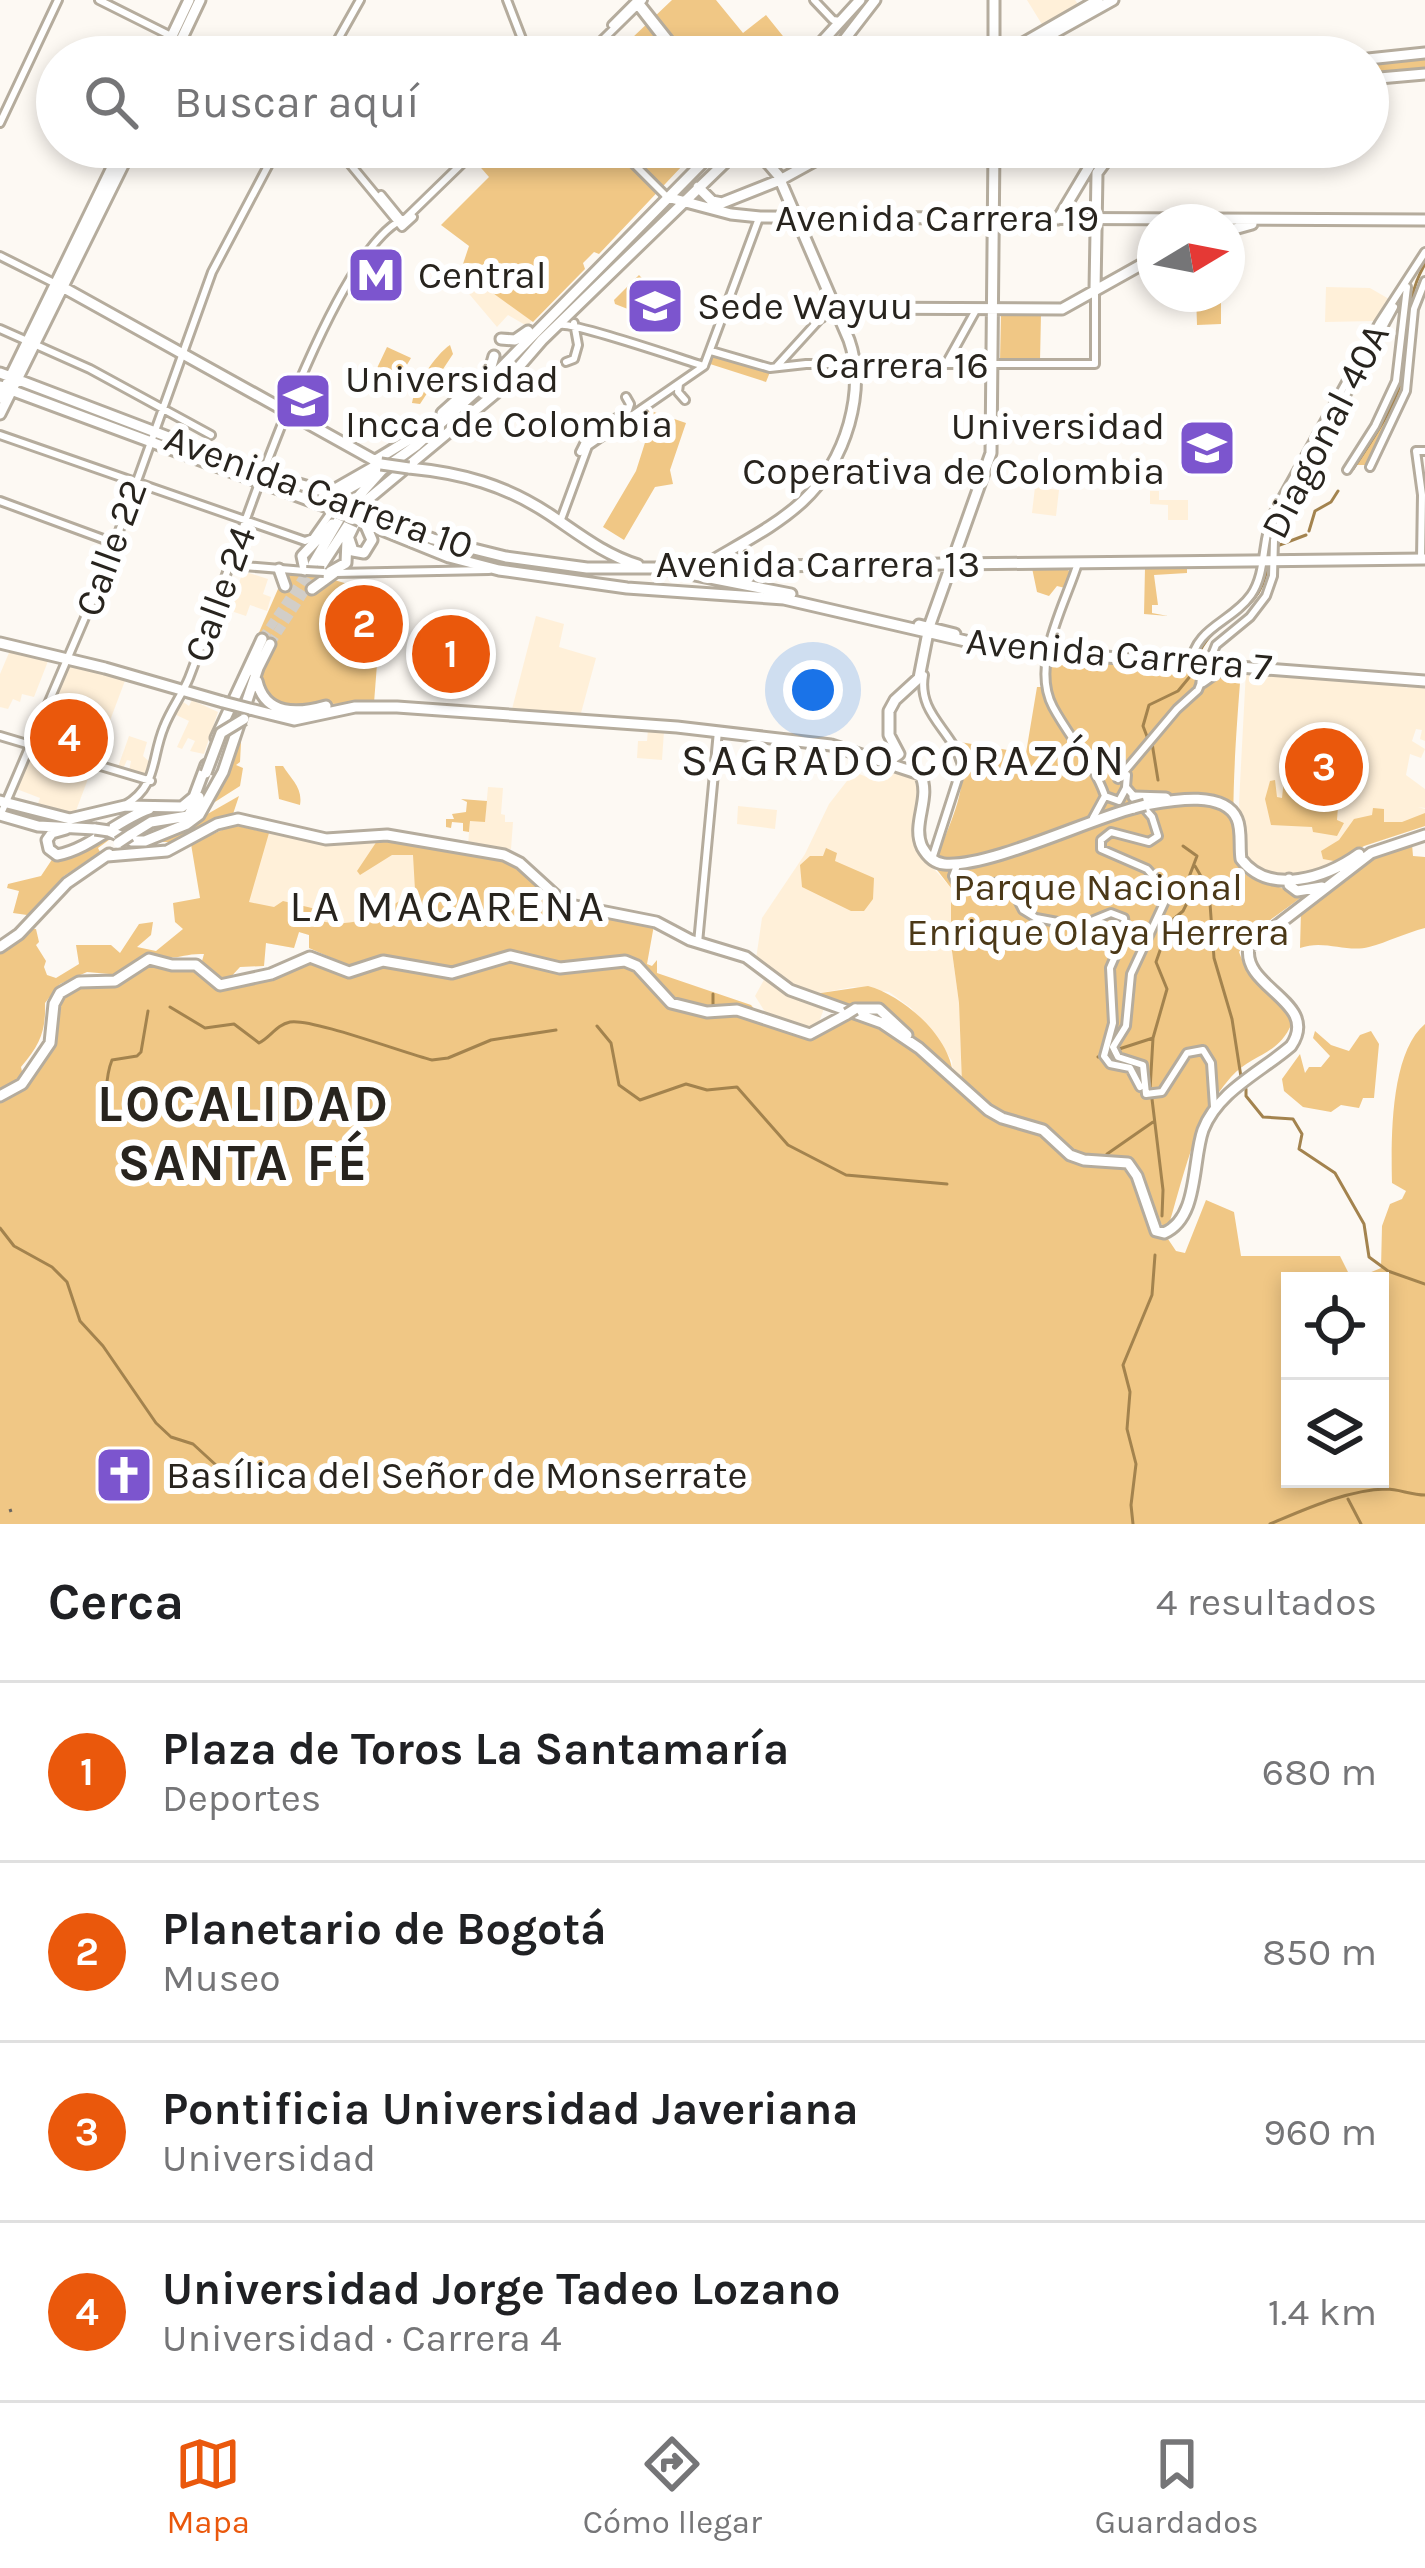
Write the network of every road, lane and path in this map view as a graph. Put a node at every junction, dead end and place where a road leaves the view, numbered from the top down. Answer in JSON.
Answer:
{"nodes":[{"id":1,"x":58,"y":0,"type":"edge"},
{"id":2,"x":99,"y":0,"type":"edge"},
{"id":3,"x":189,"y":0,"type":"edge"},
{"id":4,"x":200,"y":0,"type":"edge"},
{"id":5,"x":360,"y":0,"type":"edge"},
{"id":6,"x":507,"y":0,"type":"edge"},
{"id":7,"x":814,"y":0,"type":"edge"},
{"id":8,"x":877,"y":0,"type":"edge"},
{"id":9,"x":996,"y":0,"type":"edge"},
{"id":10,"x":1098,"y":0,"type":"edge"},
{"id":11,"x":1114,"y":0,"type":"edge"},
{"id":12,"x":637,"y":1,"type":"edge"},
{"id":13,"x":858,"y":1,"type":"edge"},
{"id":14,"x":844,"y":20,"type":"junction"},
{"id":15,"x":41,"y":36,"type":"edge"},
{"id":16,"x":170,"y":36,"type":"edge"},
{"id":17,"x":177,"y":36,"type":"edge"},
{"id":18,"x":178,"y":36,"type":"edge"},
{"id":19,"x":340,"y":36,"type":"edge"},
{"id":20,"x":521,"y":36,"type":"edge"},
{"id":21,"x":603,"y":36,"type":"edge"},
{"id":22,"x":664,"y":36,"type":"edge"},
{"id":23,"x":828,"y":36,"type":"edge"},
{"id":24,"x":846,"y":36,"type":"edge"},
{"id":25,"x":997,"y":36,"type":"edge"},
{"id":26,"x":1034,"y":36,"type":"edge"},
{"id":27,"x":1048,"y":36,"type":"edge"},
{"id":28,"x":36,"y":47,"type":"edge"},
{"id":29,"x":1425,"y":53,"type":"edge"},
{"id":30,"x":1389,"y":57,"type":"edge"},
{"id":31,"x":1425,"y":74,"type":"edge"},
{"id":32,"x":1389,"y":78,"type":"edge"},
{"id":33,"x":0,"y":123,"type":"edge"},
{"id":34,"x":113,"y":168,"type":"edge"},
{"id":35,"x":121,"y":168,"type":"edge"},
{"id":36,"x":267,"y":168,"type":"edge"},
{"id":37,"x":356,"y":168,"type":"edge"},
{"id":38,"x":460,"y":168,"type":"edge"},
{"id":39,"x":638,"y":168,"type":"edge"},
{"id":40,"x":697,"y":168,"type":"edge"},
{"id":41,"x":722,"y":168,"type":"edge"},
{"id":42,"x":773,"y":168,"type":"edge"},
{"id":43,"x":804,"y":168,"type":"edge"},
{"id":44,"x":810,"y":168,"type":"edge"},
{"id":45,"x":996,"y":168,"type":"edge"},
{"id":46,"x":1093,"y":168,"type":"edge"},
{"id":47,"x":1098,"y":168,"type":"edge"},
{"id":48,"x":1091,"y":176,"type":"junction"},
{"id":49,"x":779,"y":183,"type":"junction"},
{"id":50,"x":698,"y":188,"type":"junction"},
{"id":51,"x":667,"y":197,"type":"junction"},
{"id":52,"x":684,"y":202,"type":"junction"},
{"id":53,"x":701,"y":206,"type":"junction"},
{"id":54,"x":717,"y":207,"type":"junction"},
{"id":55,"x":760,"y":217,"type":"junction"},
{"id":56,"x":793,"y":218,"type":"junction"},
{"id":57,"x":995,"y":219,"type":"junction"},
{"id":58,"x":1058,"y":219,"type":"junction"},
{"id":59,"x":1096,"y":220,"type":"junction"},
{"id":60,"x":664,"y":221,"type":"junction"},
{"id":61,"x":1252,"y":222,"type":"junction"},
{"id":62,"x":1425,"y":222,"type":"edge"},
{"id":63,"x":402,"y":223,"type":"junction"},
{"id":64,"x":1245,"y":224,"type":"edge"},
{"id":65,"x":1425,"y":252,"type":"edge"},
{"id":66,"x":0,"y":256,"type":"edge"},
{"id":67,"x":602,"y":261,"type":"junction"},
{"id":68,"x":1137,"y":266,"type":"edge"},
{"id":69,"x":1409,"y":278,"type":"junction"},
{"id":70,"x":1425,"y":280,"type":"edge"},
{"id":71,"x":61,"y":286,"type":"junction"},
{"id":72,"x":1095,"y":290,"type":"junction"},
{"id":73,"x":1404,"y":307,"type":"junction"},
{"id":74,"x":976,"y":309,"type":"junction"},
{"id":75,"x":995,"y":309,"type":"junction"},
{"id":76,"x":826,"y":310,"type":"junction"},
{"id":77,"x":574,"y":323,"type":"junction"},
{"id":78,"x":555,"y":327,"type":"junction"},
{"id":79,"x":0,"y":328,"type":"edge"},
{"id":80,"x":584,"y":329,"type":"junction"},
{"id":81,"x":578,"y":338,"type":"junction"},
{"id":82,"x":501,"y":339,"type":"dead end"},
{"id":83,"x":32,"y":343,"type":"junction"},
{"id":84,"x":711,"y":351,"type":"junction"},
{"id":85,"x":183,"y":355,"type":"junction"},
{"id":86,"x":494,"y":356,"type":"dead end"},
{"id":87,"x":566,"y":362,"type":"dead end"},
{"id":88,"x":853,"y":364,"type":"junction"},
{"id":89,"x":946,"y":364,"type":"junction"},
{"id":90,"x":995,"y":365,"type":"junction"},
{"id":91,"x":704,"y":366,"type":"junction"},
{"id":92,"x":775,"y":369,"type":"junction"},
{"id":93,"x":681,"y":382,"type":"junction"},
{"id":94,"x":7,"y":385,"type":"edge"},
{"id":95,"x":626,"y":397,"type":"dead end"},
{"id":96,"x":685,"y":400,"type":"dead end"},
{"id":97,"x":454,"y":406,"type":"junction"},
{"id":98,"x":164,"y":410,"type":"junction"},
{"id":99,"x":284,"y":412,"type":"junction"},
{"id":100,"x":0,"y":414,"type":"edge"},
{"id":101,"x":459,"y":427,"type":"junction"},
{"id":102,"x":0,"y":435,"type":"edge"},
{"id":103,"x":211,"y":435,"type":"dead end"},
{"id":104,"x":152,"y":438,"type":"junction"},
{"id":105,"x":588,"y":442,"type":"junction"},
{"id":106,"x":1421,"y":451,"type":"edge"},
{"id":107,"x":380,"y":464,"type":"junction"},
{"id":108,"x":997,"y":464,"type":"dead end"},
{"id":109,"x":410,"y":466,"type":"junction"},
{"id":110,"x":1370,"y":467,"type":"dead end"},
{"id":111,"x":1347,"y":470,"type":"dead end"},
{"id":112,"x":444,"y":471,"type":"junction"},
{"id":113,"x":261,"y":478,"type":"junction"},
{"id":114,"x":136,"y":482,"type":"junction"},
{"id":115,"x":326,"y":492,"type":"junction"},
{"id":116,"x":372,"y":496,"type":"junction"},
{"id":117,"x":0,"y":501,"type":"edge"},
{"id":118,"x":342,"y":506,"type":"junction"},
{"id":119,"x":376,"y":518,"type":"junction"},
{"id":120,"x":556,"y":519,"type":"junction"},
{"id":121,"x":247,"y":521,"type":"junction"},
{"id":122,"x":359,"y":521,"type":"junction"},
{"id":123,"x":114,"y":543,"type":"junction"},
{"id":124,"x":724,"y":554,"type":"junction"},
{"id":125,"x":1423,"y":560,"type":"edge"},
{"id":126,"x":1268,"y":562,"type":"junction"},
{"id":127,"x":1078,"y":563,"type":"junction"},
{"id":128,"x":951,"y":564,"type":"junction"},
{"id":129,"x":231,"y":565,"type":"junction"},
{"id":130,"x":728,"y":566,"type":"junction"},
{"id":131,"x":647,"y":567,"type":"junction"},
{"id":132,"x":279,"y":568,"type":"junction"},
{"id":133,"x":696,"y":569,"type":"junction"},
{"id":134,"x":319,"y":570,"type":"junction"},
{"id":135,"x":499,"y":570,"type":"junction"},
{"id":136,"x":603,"y":585,"type":"junction"},
{"id":137,"x":285,"y":586,"type":"dead end"},
{"id":138,"x":312,"y":589,"type":"dead end"},
{"id":139,"x":928,"y":632,"type":"junction"},
{"id":140,"x":266,"y":642,"type":"tunnel mouth"},
{"id":141,"x":0,"y":644,"type":"edge"},
{"id":142,"x":1049,"y":651,"type":"junction"},
{"id":143,"x":70,"y":658,"type":"junction"},
{"id":144,"x":1191,"y":661,"type":"junction"},
{"id":145,"x":255,"y":662,"type":"junction"},
{"id":146,"x":1209,"y":662,"type":"junction"},
{"id":147,"x":1227,"y":666,"type":"junction"},
{"id":148,"x":243,"y":679,"type":"junction"},
{"id":149,"x":1425,"y":679,"type":"edge"},
{"id":150,"x":919,"y":681,"type":"junction"},
{"id":151,"x":1202,"y":682,"type":"junction"},
{"id":152,"x":183,"y":691,"type":"junction"},
{"id":153,"x":355,"y":707,"type":"junction"},
{"id":154,"x":247,"y":714,"type":"junction"},
{"id":155,"x":718,"y":731,"type":"junction"},
{"id":156,"x":0,"y":736,"type":"edge"},
{"id":157,"x":32,"y":742,"type":"junction"},
{"id":158,"x":889,"y":761,"type":"junction"},
{"id":159,"x":1096,"y":777,"type":"junction"},
{"id":160,"x":151,"y":781,"type":"junction"},
{"id":161,"x":1127,"y":792,"type":"junction"},
{"id":162,"x":1104,"y":793,"type":"junction"},
{"id":163,"x":197,"y":801,"type":"junction"},
{"id":164,"x":3,"y":802,"type":"edge"},
{"id":165,"x":123,"y":806,"type":"junction"},
{"id":166,"x":166,"y":807,"type":"junction"},
{"id":167,"x":0,"y":815,"type":"edge"},
{"id":168,"x":1082,"y":826,"type":"junction"},
{"id":169,"x":65,"y":829,"type":"junction"},
{"id":170,"x":1425,"y":832,"type":"edge"},
{"id":171,"x":128,"y":840,"type":"junction"},
{"id":172,"x":189,"y":840,"type":"junction"},
{"id":173,"x":1359,"y":854,"type":"junction"},
{"id":174,"x":107,"y":856,"type":"junction"},
{"id":175,"x":932,"y":859,"type":"junction"},
{"id":176,"x":960,"y":861,"type":"junction"},
{"id":177,"x":1342,"y":875,"type":"junction"},
{"id":178,"x":1289,"y":878,"type":"junction"},
{"id":179,"x":1327,"y":886,"type":"junction"},
{"id":180,"x":698,"y":943,"type":"junction"},
{"id":181,"x":0,"y":945,"type":"edge"},
{"id":182,"x":919,"y":1048,"type":"junction"},
{"id":183,"x":1146,"y":1094,"type":"junction"},
{"id":184,"x":0,"y":1096,"type":"edge"},
{"id":185,"x":1214,"y":1109,"type":"junction"}],
"edges":[{"from":1,"to":15,"type":"street"},
{"from":2,"to":16,"type":"street"},
{"from":3,"to":17,"type":"main road"},
{"from":4,"to":18,"type":"main road"},
{"from":5,"to":19,"type":"street"},
{"from":6,"to":20,"type":"street"},
{"from":7,"to":14,"type":"street"},
{"from":8,"to":24,"type":"main road"},
{"from":9,"to":25,"type":"main road"},
{"from":10,"to":26,"type":"main road"},
{"from":11,"to":27,"type":"main road"},
{"from":12,"to":21,"type":"street"},
{"from":12,"to":22,"type":"street"},
{"from":13,"to":14,"type":"main road"},
{"from":14,"to":23,"type":"main road"},
{"from":28,"to":33,"type":"street"},
{"from":29,"to":30,"type":"main road"},
{"from":31,"to":32,"type":"main road"},
{"from":34,"to":71,"type":"main road"},
{"from":35,"to":71,"type":"main road"},
{"from":36,"to":85,"type":"street","name":"Calle 22"},
{"from":37,"to":63,"type":"street"},
{"from":38,"to":63,"type":"street","name":"Calle 24"},
{"from":39,"to":51,"type":"street"},
{"from":40,"to":51,"type":"main road"},
{"from":41,"to":50,"type":"main road"},
{"from":42,"to":49,"type":"main road"},
{"from":43,"to":49,"type":"main road"},
{"from":44,"to":49,"type":"main road"},
{"from":45,"to":57,"type":"main road"},
{"from":46,"to":48,"type":"main road"},
{"from":47,"to":48,"type":"main road"},
{"from":48,"to":58,"type":"main road"},
{"from":48,"to":59,"type":"main road"},
{"from":49,"to":54,"type":"main road"},
{"from":49,"to":56,"type":"main road"},
{"from":50,"to":52,"type":"main road"},
{"from":50,"to":54,"type":"main road"},
{"from":51,"to":52,"type":"main road","name":"Avenida Carrera 19"},
{"from":51,"to":67,"type":"main road"},
{"from":52,"to":53,"type":"main road","name":"Avenida Carrera 19"},
{"from":52,"to":60,"type":"main road"},
{"from":53,"to":54,"type":"main road","name":"Avenida Carrera 19"},
{"from":53,"to":60,"type":"main road"},
{"from":54,"to":55,"type":"main road","name":"Avenida Carrera 19"},
{"from":55,"to":56,"type":"main road","name":"Avenida Carrera 19"},
{"from":55,"to":84,"type":"street"},
{"from":56,"to":57,"type":"main road","name":"Avenida Carrera 19"},
{"from":56,"to":76,"type":"main road"},
{"from":57,"to":58,"type":"main road","name":"Avenida Carrera 19"},
{"from":57,"to":75,"type":"main road"},
{"from":58,"to":59,"type":"main road","name":"Avenida Carrera 19"},
{"from":59,"to":61,"type":"main road","name":"Avenida Carrera 19"},
{"from":59,"to":72,"type":"main road"},
{"from":60,"to":78,"type":"main road"},
{"from":61,"to":62,"type":"main road","name":"Avenida Carrera 19"},
{"from":61,"to":64,"type":"main road"},
{"from":63,"to":99,"type":"street","name":"Calle 24"},
{"from":65,"to":69,"type":"street","name":"Diagonal 40A"},
{"from":66,"to":71,"type":"street","name":"Avenida Carrera 13"},
{"from":67,"to":82,"type":"main road"},
{"from":67,"to":97,"type":"main road"},
{"from":68,"to":72,"type":"main road"},
{"from":69,"to":73,"type":"street"},
{"from":69,"to":73,"type":"street","name":"Diagonal 40A"},
{"from":70,"to":73,"type":"street","name":"Diagonal 40A"},
{"from":71,"to":83,"type":"main road"},
{"from":71,"to":85,"type":"main road","name":"Avenida Carrera 13"},
{"from":72,"to":75,"type":"main road"},
{"from":72,"to":90,"type":"street","name":"Carrera 16"},
{"from":73,"to":110,"type":"street"},
{"from":73,"to":111,"type":"street"},
{"from":73,"to":126,"type":"street","name":"Diagonal 40A"},
{"from":74,"to":75,"type":"main road"},
{"from":74,"to":76,"type":"main road"},
{"from":74,"to":89,"type":"street"},
{"from":75,"to":90,"type":"main road"},
{"from":76,"to":88,"type":"main road"},
{"from":76,"to":92,"type":"street"},
{"from":77,"to":78,"type":"street"},
{"from":77,"to":80,"type":"street"},
{"from":77,"to":81,"type":"street"},
{"from":78,"to":101,"type":"main road"},
{"from":79,"to":83,"type":"street"},
{"from":80,"to":81,"type":"street"},
{"from":80,"to":91,"type":"street"},
{"from":81,"to":87,"type":"street"},
{"from":83,"to":94,"type":"main road"},
{"from":83,"to":98,"type":"street"},
{"from":84,"to":91,"type":"street"},
{"from":84,"to":92,"type":"street","name":"Carrera 16"},
{"from":85,"to":98,"type":"street","name":"Calle 22"},
{"from":85,"to":99,"type":"main road","name":"Avenida Carrera 13"},
{"from":86,"to":97,"type":"main road"},
{"from":88,"to":89,"type":"street","name":"Carrera 16"},
{"from":88,"to":92,"type":"street","name":"Carrera 16"},
{"from":88,"to":124,"type":"main road"},
{"from":88,"to":133,"type":"main road"},
{"from":89,"to":90,"type":"street","name":"Carrera 16"},
{"from":90,"to":108,"type":"main road"},
{"from":90,"to":128,"type":"main road"},
{"from":91,"to":93,"type":"street"},
{"from":93,"to":96,"type":"street"},
{"from":93,"to":105,"type":"street"},
{"from":94,"to":100,"type":"main road"},
{"from":94,"to":104,"type":"main road","name":"Avenida Carrera 10"},
{"from":95,"to":105,"type":"street"},
{"from":97,"to":107,"type":"main road"},
{"from":98,"to":103,"type":"street"},
{"from":98,"to":104,"type":"street","name":"Calle 22"},
{"from":99,"to":107,"type":"main road","name":"Avenida Carrera 13"},
{"from":99,"to":113,"type":"street","name":"Calle 24"},
{"from":101,"to":109,"type":"main road"},
{"from":101,"to":112,"type":"main road"},
{"from":102,"to":114,"type":"street"},
{"from":104,"to":113,"type":"main road","name":"Avenida Carrera 10"},
{"from":104,"to":114,"type":"street","name":"Calle 22"},
{"from":105,"to":120,"type":"street"},
{"from":105,"to":120,"type":"street"},
{"from":106,"to":125,"type":"street"},
{"from":107,"to":109,"type":"main road","name":"Avenida Carrera 13","bridge":true},
{"from":107,"to":115,"type":"main road"},
{"from":107,"to":118,"type":"main road"},
{"from":109,"to":112,"type":"main road","name":"Avenida Carrera 13"},
{"from":109,"to":116,"type":"main road"},
{"from":109,"to":119,"type":"main road"},
{"from":112,"to":120,"type":"main road","name":"Avenida Carrera 13"},
{"from":113,"to":115,"type":"main road","name":"Avenida Carrera 10"},
{"from":113,"to":118,"type":"main road","name":"Avenida Carrera 10"},
{"from":113,"to":121,"type":"street","name":"Calle 24"},
{"from":114,"to":121,"type":"street"},
{"from":114,"to":123,"type":"street","name":"Calle 22"},
{"from":115,"to":118,"type":"main road","name":"Avenida Carrera 10"},
{"from":116,"to":122,"type":"main road"},
{"from":116,"to":134,"type":"main road"},
{"from":117,"to":123,"type":"street"},
{"from":118,"to":121,"type":"street"},
{"from":118,"to":122,"type":"main road","name":"Avenida Carrera 10","bridge":true},
{"from":118,"to":134,"type":"main road"},
{"from":119,"to":122,"type":"main road","name":"Avenida Carrera 10"},
{"from":119,"to":131,"type":"main road","name":"Avenida Carrera 10"},
{"from":120,"to":131,"type":"main road","name":"Avenida Carrera 13"},
{"from":121,"to":129,"type":"street","name":"Calle 24"},
{"from":122,"to":134,"type":"main road"},
{"from":122,"to":135,"type":"main road","name":"Avenida Carrera 10"},
{"from":123,"to":143,"type":"street","name":"Calle 22"},
{"from":124,"to":130,"type":"main road"},
{"from":124,"to":133,"type":"main road"},
{"from":125,"to":126,"type":"main road","name":"Avenida Carrera 13"},
{"from":126,"to":127,"type":"main road","name":"Avenida Carrera 13"},
{"from":126,"to":144,"type":"street","name":"Diagonal 40A"},
{"from":126,"to":146,"type":"street","name":"Diagonal 40A"},
{"from":127,"to":128,"type":"main road","name":"Avenida Carrera 13"},
{"from":127,"to":142,"type":"street"},
{"from":128,"to":130,"type":"main road","name":"Avenida Carrera 13"},
{"from":128,"to":139,"type":"main road"},
{"from":129,"to":132,"type":"street","name":"Avenida Carrera 7"},
{"from":129,"to":152,"type":"street","name":"Calle 24"},
{"from":130,"to":133,"type":"main road","name":"Avenida Carrera 13"},
{"from":131,"to":133,"type":"main road","name":"Avenida Carrera 7"},
{"from":132,"to":134,"type":"street","name":"Avenida Carrera 7"},
{"from":132,"to":137,"type":"main road"},
{"from":133,"to":136,"type":"main road","name":"Avenida Carrera 7"},
{"from":133,"to":139,"type":"main road","name":"Avenida Carrera 7"},
{"from":134,"to":135,"type":"street","name":"Avenida Carrera 7"},
{"from":134,"to":138,"type":"main road"},
{"from":135,"to":136,"type":"main road","name":"Avenida Carrera 7"},
{"from":136,"to":139,"type":"main road","name":"Avenida Carrera 7"},
{"from":139,"to":142,"type":"main road","name":"Avenida Carrera 7"},
{"from":139,"to":150,"type":"main road"},
{"from":140,"to":145,"type":"main road"},
{"from":141,"to":143,"type":"main road"},
{"from":142,"to":144,"type":"main road","name":"Avenida Carrera 7"},
{"from":142,"to":159,"type":"street"},
{"from":143,"to":152,"type":"main road"},
{"from":143,"to":157,"type":"street","name":"Calle 22"},
{"from":144,"to":146,"type":"main road","name":"Avenida Carrera 7"},
{"from":145,"to":148,"type":"main road"},
{"from":145,"to":153,"type":"main road"},
{"from":145,"to":163,"type":"main road"},
{"from":146,"to":147,"type":"main road","name":"Avenida Carrera 7"},
{"from":146,"to":149,"type":"main road","name":"Avenida Carrera 7"},
{"from":146,"to":151,"type":"street","name":"Diagonal 40A"},
{"from":147,"to":149,"type":"main road","name":"Avenida Carrera 7"},
{"from":147,"to":151,"type":"main road"},
{"from":148,"to":152,"type":"main road"},
{"from":148,"to":163,"type":"main road"},
{"from":150,"to":158,"type":"main road"},
{"from":150,"to":175,"type":"street"},
{"from":151,"to":161,"type":"street","name":"Diagonal 40A"},
{"from":152,"to":154,"type":"main road","bridge":true},
{"from":152,"to":160,"type":"street","name":"Calle 24"},
{"from":153,"to":154,"type":"main road"},
{"from":153,"to":155,"type":"main road"},
{"from":154,"to":163,"type":"main road","bridge":true},
{"from":155,"to":158,"type":"main road"},
{"from":155,"to":180,"type":"street"},
{"from":156,"to":157,"type":"street"},
{"from":157,"to":160,"type":"street"},
{"from":157,"to":164,"type":"street","name":"Calle 22"},
{"from":158,"to":175,"type":"main road"},
{"from":159,"to":161,"type":"street"},
{"from":159,"to":162,"type":"street"},
{"from":160,"to":165,"type":"street"},
{"from":161,"to":162,"type":"street"},
{"from":161,"to":162,"type":"street"},
{"from":161,"to":168,"type":"main road"},
{"from":161,"to":178,"type":"main road"},
{"from":161,"to":183,"type":"street"},
{"from":162,"to":168,"type":"street"},
{"from":163,"to":166,"type":"main road"},
{"from":163,"to":171,"type":"main road"},
{"from":164,"to":165,"type":"main road"},
{"from":164,"to":167,"type":"street","name":"Calle 22"},
{"from":165,"to":166,"type":"main road"},
{"from":166,"to":169,"type":"main road"},
{"from":167,"to":169,"type":"main road"},
{"from":168,"to":176,"type":"main road"},
{"from":169,"to":171,"type":"main road","bridge":true},
{"from":170,"to":173,"type":"main road"},
{"from":170,"to":177,"type":"main road"},
{"from":171,"to":172,"type":"main road"},
{"from":171,"to":174,"type":"main road"},
{"from":171,"to":181,"type":"main road"},
{"from":172,"to":174,"type":"main road"},
{"from":172,"to":180,"type":"main road"},
{"from":173,"to":177,"type":"main road"},
{"from":173,"to":178,"type":"main road"},
{"from":174,"to":181,"type":"main road"},
{"from":175,"to":176,"type":"main road"},
{"from":176,"to":183,"type":"street"},
{"from":177,"to":179,"type":"main road"},
{"from":178,"to":179,"type":"main road"},
{"from":179,"to":185,"type":"main road"},
{"from":180,"to":182,"type":"main road"},
{"from":182,"to":184,"type":"main road"},
{"from":182,"to":185,"type":"main road"},
{"from":183,"to":185,"type":"street"}]}
